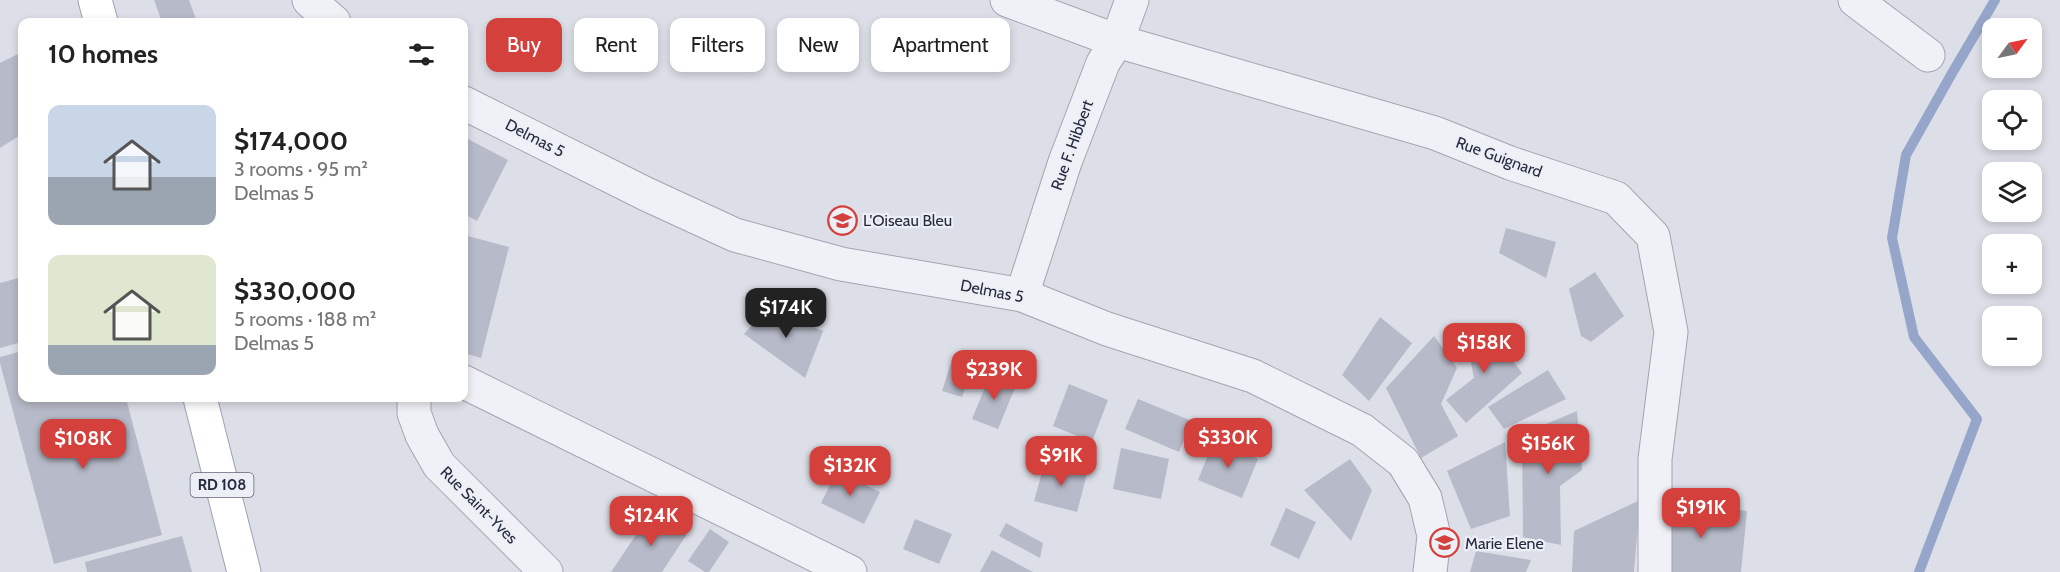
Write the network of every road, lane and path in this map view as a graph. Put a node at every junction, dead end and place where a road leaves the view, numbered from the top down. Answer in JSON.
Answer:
{"nodes":[{"id":1,"x":95,"y":0,"type":"edge"},
{"id":2,"x":309,"y":0,"type":"edge"},
{"id":3,"x":1007,"y":0,"type":"edge"},
{"id":4,"x":1132,"y":0,"type":"edge"},
{"id":5,"x":1855,"y":0,"type":"edge"},
{"id":6,"x":100,"y":18,"type":"edge"},
{"id":7,"x":329,"y":18,"type":"edge"},
{"id":8,"x":1117,"y":41,"type":"junction"},
{"id":9,"x":1928,"y":56,"type":"dead end"},
{"id":10,"x":468,"y":105,"type":"edge"},
{"id":11,"x":1022,"y":295,"type":"junction"},
{"id":12,"x":468,"y":384,"type":"edge"},
{"id":13,"x":201,"y":402,"type":"edge"},
{"id":14,"x":414,"y":402,"type":"edge"},
{"id":15,"x":244,"y":572,"type":"edge"},
{"id":16,"x":546,"y":572,"type":"edge"},
{"id":17,"x":850,"y":572,"type":"edge"},
{"id":18,"x":1430,"y":572,"type":"edge"},
{"id":19,"x":1655,"y":572,"type":"edge"}],
"edges":[{"from":1,"to":6,"type":"main road"},
{"from":2,"to":7,"type":"street"},
{"from":3,"to":8,"type":"street","name":"Rue Guignard"},
{"from":4,"to":8,"type":"street","name":"Rue F. Hibbert"},
{"from":5,"to":9,"type":"street"},
{"from":8,"to":11,"type":"street","name":"Rue F. Hibbert"},
{"from":8,"to":19,"type":"street","name":"Rue Guignard"},
{"from":10,"to":11,"type":"street","name":"Delmas 5"},
{"from":11,"to":18,"type":"street","name":"Delmas 5"},
{"from":12,"to":17,"type":"street"},
{"from":13,"to":15,"type":"main road","number":"RD 108"},
{"from":14,"to":16,"type":"street","name":"Rue Saint-Yves"}]}
